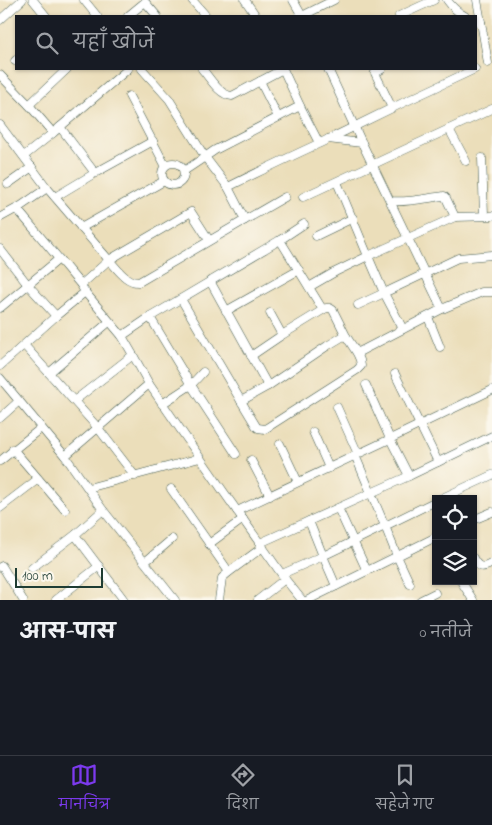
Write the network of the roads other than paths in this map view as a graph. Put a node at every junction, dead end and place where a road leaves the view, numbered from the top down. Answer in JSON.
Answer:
{"nodes":[{"id":1,"x":22,"y":0,"type":"edge"},
{"id":2,"x":33,"y":0,"type":"edge"},
{"id":3,"x":84,"y":0,"type":"edge"},
{"id":4,"x":192,"y":0,"type":"edge"},
{"id":5,"x":245,"y":0,"type":"edge"},
{"id":6,"x":293,"y":0,"type":"edge"},
{"id":7,"x":334,"y":0,"type":"edge"},
{"id":8,"x":434,"y":0,"type":"edge"},
{"id":9,"x":447,"y":0,"type":"edge"},
{"id":10,"x":477,"y":0,"type":"edge"},
{"id":11,"x":145,"y":1,"type":"edge"},
{"id":12,"x":45,"y":15,"type":"edge"},
{"id":13,"x":96,"y":15,"type":"edge"},
{"id":14,"x":129,"y":15,"type":"edge"},
{"id":15,"x":156,"y":15,"type":"edge"},
{"id":16,"x":205,"y":15,"type":"edge"},
{"id":17,"x":255,"y":15,"type":"edge"},
{"id":18,"x":301,"y":15,"type":"edge"},
{"id":19,"x":304,"y":15,"type":"edge"},
{"id":20,"x":402,"y":15,"type":"edge"},
{"id":21,"x":463,"y":15,"type":"edge"},
{"id":22,"x":0,"y":20,"type":"edge"},
{"id":23,"x":479,"y":24,"type":"edge"},
{"id":24,"x":492,"y":25,"type":"edge"},
{"id":25,"x":490,"y":62,"type":"edge"},
{"id":26,"x":477,"y":68,"type":"edge"},
{"id":27,"x":66,"y":70,"type":"edge"},
{"id":28,"x":127,"y":70,"type":"edge"},
{"id":29,"x":143,"y":70,"type":"edge"},
{"id":30,"x":203,"y":70,"type":"edge"},
{"id":31,"x":281,"y":70,"type":"edge"},
{"id":32,"x":283,"y":70,"type":"edge"},
{"id":33,"x":328,"y":70,"type":"edge"},
{"id":34,"x":474,"y":70,"type":"edge"},
{"id":35,"x":374,"y":71,"type":"edge"},
{"id":36,"x":0,"y":75,"type":"edge"},
{"id":37,"x":260,"y":81,"type":"junction"},
{"id":38,"x":129,"y":96,"type":"dead end"},
{"id":39,"x":29,"y":105,"type":"junction"},
{"id":40,"x":300,"y":106,"type":"junction"},
{"id":41,"x":392,"y":108,"type":"junction"},
{"id":42,"x":491,"y":111,"type":"edge"},
{"id":43,"x":278,"y":117,"type":"junction"},
{"id":44,"x":0,"y":125,"type":"edge"},
{"id":45,"x":354,"y":126,"type":"junction"},
{"id":46,"x":60,"y":127,"type":"junction"},
{"id":47,"x":449,"y":129,"type":"junction"},
{"id":48,"x":53,"y":133,"type":"junction"},
{"id":49,"x":328,"y":139,"type":"junction"},
{"id":50,"x":153,"y":141,"type":"junction"},
{"id":51,"x":319,"y":143,"type":"junction"},
{"id":52,"x":362,"y":143,"type":"junction"},
{"id":53,"x":24,"y":156,"type":"junction"},
{"id":54,"x":205,"y":157,"type":"junction"},
{"id":55,"x":482,"y":158,"type":"dead end"},
{"id":56,"x":466,"y":161,"type":"dead end"},
{"id":57,"x":373,"y":164,"type":"junction"},
{"id":58,"x":165,"y":165,"type":"junction"},
{"id":59,"x":32,"y":167,"type":"junction"},
{"id":60,"x":184,"y":171,"type":"junction"},
{"id":61,"x":95,"y":173,"type":"junction"},
{"id":62,"x":164,"y":181,"type":"junction"},
{"id":63,"x":337,"y":182,"type":"junction"},
{"id":64,"x":8,"y":184,"type":"dead end"},
{"id":65,"x":228,"y":187,"type":"junction"},
{"id":66,"x":48,"y":188,"type":"junction"},
{"id":67,"x":158,"y":191,"type":"dead end"},
{"id":68,"x":55,"y":197,"type":"junction"},
{"id":69,"x":285,"y":197,"type":"dead end"},
{"id":70,"x":303,"y":197,"type":"dead end"},
{"id":71,"x":390,"y":201,"type":"junction"},
{"id":72,"x":17,"y":208,"type":"junction"},
{"id":73,"x":488,"y":215,"type":"edge"},
{"id":74,"x":0,"y":217,"type":"edge"},
{"id":75,"x":455,"y":217,"type":"junction"},
{"id":76,"x":353,"y":218,"type":"junction"},
{"id":77,"x":245,"y":220,"type":"junction"},
{"id":78,"x":304,"y":224,"type":"dead end"},
{"id":79,"x":81,"y":228,"type":"junction"},
{"id":80,"x":316,"y":236,"type":"dead end"},
{"id":81,"x":408,"y":238,"type":"junction"},
{"id":82,"x":209,"y":240,"type":"junction"},
{"id":83,"x":280,"y":240,"type":"junction"},
{"id":84,"x":0,"y":249,"type":"edge"},
{"id":85,"x":492,"y":255,"type":"edge"},
{"id":86,"x":368,"y":256,"type":"junction"},
{"id":87,"x":59,"y":260,"type":"junction"},
{"id":88,"x":109,"y":260,"type":"junction"},
{"id":89,"x":299,"y":270,"type":"junction"},
{"id":90,"x":424,"y":273,"type":"junction"},
{"id":91,"x":210,"y":281,"type":"junction"},
{"id":92,"x":28,"y":285,"type":"junction"},
{"id":93,"x":309,"y":287,"type":"junction"},
{"id":94,"x":83,"y":288,"type":"junction"},
{"id":95,"x":492,"y":292,"type":"edge"},
{"id":96,"x":384,"y":293,"type":"junction"},
{"id":97,"x":181,"y":299,"type":"junction"},
{"id":98,"x":358,"y":306,"type":"dead end"},
{"id":99,"x":0,"y":308,"type":"edge"},
{"id":100,"x":442,"y":309,"type":"junction"},
{"id":101,"x":226,"y":310,"type":"junction"},
{"id":102,"x":323,"y":310,"type":"junction"},
{"id":103,"x":270,"y":313,"type":"dead end"},
{"id":104,"x":56,"y":316,"type":"junction"},
{"id":105,"x":150,"y":317,"type":"junction"},
{"id":106,"x":428,"y":317,"type":"junction"},
{"id":107,"x":109,"y":322,"type":"junction"},
{"id":108,"x":403,"y":329,"type":"junction"},
{"id":109,"x":282,"y":335,"type":"junction"},
{"id":110,"x":122,"y":336,"type":"junction"},
{"id":111,"x":346,"y":336,"type":"junction"},
{"id":112,"x":24,"y":345,"type":"junction"},
{"id":113,"x":440,"y":347,"type":"dead end"},
{"id":114,"x":357,"y":353,"type":"junction"},
{"id":115,"x":133,"y":354,"type":"junction"},
{"id":116,"x":251,"y":356,"type":"junction"},
{"id":117,"x":0,"y":366,"type":"edge"},
{"id":118,"x":203,"y":372,"type":"dead end"},
{"id":119,"x":50,"y":373,"type":"junction"},
{"id":120,"x":395,"y":374,"type":"dead end"},
{"id":121,"x":0,"y":378,"type":"edge"},
{"id":122,"x":149,"y":384,"type":"junction"},
{"id":123,"x":192,"y":385,"type":"junction"},
{"id":124,"x":366,"y":385,"type":"dead end"},
{"id":125,"x":268,"y":386,"type":"junction"},
{"id":126,"x":492,"y":390,"type":"edge"},
{"id":127,"x":19,"y":401,"type":"junction"},
{"id":128,"x":74,"y":401,"type":"junction"},
{"id":129,"x":240,"y":401,"type":"junction"},
{"id":130,"x":162,"y":404,"type":"junction"},
{"id":131,"x":337,"y":407,"type":"dead end"},
{"id":132,"x":0,"y":418,"type":"edge"},
{"id":133,"x":419,"y":424,"type":"junction"},
{"id":134,"x":41,"y":428,"type":"junction"},
{"id":135,"x":98,"y":428,"type":"junction"},
{"id":136,"x":313,"y":432,"type":"dead end"},
{"id":137,"x":492,"y":436,"type":"edge"},
{"id":138,"x":390,"y":439,"type":"junction"},
{"id":139,"x":280,"y":444,"type":"dead end"},
{"id":140,"x":13,"y":449,"type":"junction"},
{"id":141,"x":236,"y":454,"type":"dead end"},
{"id":142,"x":356,"y":455,"type":"junction"},
{"id":143,"x":65,"y":456,"type":"junction"},
{"id":144,"x":200,"y":458,"type":"junction"},
{"id":145,"x":251,"y":460,"type":"dead end"},
{"id":146,"x":0,"y":461,"type":"edge"},
{"id":147,"x":438,"y":462,"type":"junction"},
{"id":148,"x":329,"y":468,"type":"junction"},
{"id":149,"x":492,"y":474,"type":"edge"},
{"id":150,"x":135,"y":476,"type":"junction"},
{"id":151,"x":409,"y":476,"type":"junction"},
{"id":152,"x":38,"y":479,"type":"junction"},
{"id":153,"x":298,"y":482,"type":"junction"},
{"id":154,"x":88,"y":488,"type":"junction"},
{"id":155,"x":171,"y":489,"type":"dead end"},
{"id":156,"x":371,"y":493,"type":"junction"},
{"id":157,"x":448,"y":495,"type":"edge"},
{"id":158,"x":270,"y":496,"type":"junction"},
{"id":159,"x":432,"y":503,"type":"edge"},
{"id":160,"x":0,"y":508,"type":"edge"},
{"id":161,"x":338,"y":508,"type":"junction"},
{"id":162,"x":65,"y":510,"type":"dead end"},
{"id":163,"x":103,"y":510,"type":"junction"},
{"id":164,"x":237,"y":511,"type":"junction"},
{"id":165,"x":491,"y":514,"type":"edge"},
{"id":166,"x":243,"y":519,"type":"junction"},
{"id":167,"x":477,"y":519,"type":"edge"},
{"id":168,"x":309,"y":521,"type":"junction"},
{"id":169,"x":385,"y":526,"type":"junction"},
{"id":170,"x":75,"y":535,"type":"junction"},
{"id":171,"x":172,"y":539,"type":"dead end"},
{"id":172,"x":432,"y":539,"type":"edge"},
{"id":173,"x":353,"y":542,"type":"junction"},
{"id":174,"x":209,"y":544,"type":"junction"},
{"id":175,"x":261,"y":545,"type":"junction"},
{"id":176,"x":323,"y":556,"type":"junction"},
{"id":177,"x":397,"y":556,"type":"junction"},
{"id":178,"x":145,"y":562,"type":"junction"},
{"id":179,"x":492,"y":563,"type":"edge"},
{"id":180,"x":477,"y":564,"type":"edge"},
{"id":181,"x":1,"y":565,"type":"edge"},
{"id":182,"x":99,"y":566,"type":"junction"},
{"id":183,"x":32,"y":568,"type":"dead end"},
{"id":184,"x":367,"y":571,"type":"junction"},
{"id":185,"x":229,"y":572,"type":"junction"},
{"id":186,"x":284,"y":576,"type":"junction"},
{"id":187,"x":410,"y":584,"type":"dead end"},
{"id":188,"x":464,"y":585,"type":"edge"},
{"id":189,"x":336,"y":586,"type":"junction"},
{"id":190,"x":435,"y":593,"type":"dead end"},
{"id":191,"x":23,"y":600,"type":"edge"},
{"id":192,"x":56,"y":600,"type":"edge"},
{"id":193,"x":123,"y":600,"type":"edge"},
{"id":194,"x":175,"y":600,"type":"edge"},
{"id":195,"x":219,"y":600,"type":"edge"},
{"id":196,"x":258,"y":600,"type":"edge"},
{"id":197,"x":302,"y":600,"type":"edge"},
{"id":198,"x":308,"y":600,"type":"edge"},
{"id":199,"x":422,"y":600,"type":"edge"},
{"id":200,"x":473,"y":600,"type":"edge"}],
"edges":[{"from":1,"to":22,"type":"street"},
{"from":2,"to":12,"type":"street"},
{"from":3,"to":13,"type":"street"},
{"from":4,"to":16,"type":"street"},
{"from":5,"to":17,"type":"street"},
{"from":6,"to":18,"type":"street"},
{"from":7,"to":19,"type":"street"},
{"from":8,"to":20,"type":"street"},
{"from":9,"to":21,"type":"street"},
{"from":10,"to":23,"type":"street"},
{"from":11,"to":14,"type":"street"},
{"from":11,"to":15,"type":"street"},
{"from":23,"to":24,"type":"street"},
{"from":23,"to":25,"type":"street"},
{"from":25,"to":26,"type":"street"},
{"from":27,"to":39,"type":"street"},
{"from":28,"to":46,"type":"street"},
{"from":29,"to":54,"type":"street"},
{"from":30,"to":37,"type":"street"},
{"from":31,"to":37,"type":"street"},
{"from":32,"to":40,"type":"street"},
{"from":33,"to":45,"type":"street"},
{"from":34,"to":41,"type":"street"},
{"from":35,"to":41,"type":"street"},
{"from":36,"to":39,"type":"street"},
{"from":37,"to":43,"type":"street"},
{"from":38,"to":50,"type":"street"},
{"from":39,"to":48,"type":"street"},
{"from":40,"to":43,"type":"street"},
{"from":40,"to":51,"type":"street"},
{"from":41,"to":45,"type":"street"},
{"from":42,"to":47,"type":"street"},
{"from":43,"to":54,"type":"street"},
{"from":44,"to":53,"type":"street"},
{"from":45,"to":49,"type":"street"},
{"from":45,"to":52,"type":"street"},
{"from":46,"to":48,"type":"street"},
{"from":46,"to":61,"type":"street"},
{"from":47,"to":56,"type":"street"},
{"from":47,"to":57,"type":"street"},
{"from":48,"to":53,"type":"street"},
{"from":49,"to":51,"type":"street"},
{"from":49,"to":52,"type":"street"},
{"from":50,"to":58,"type":"street"},
{"from":50,"to":61,"type":"street"},
{"from":51,"to":65,"type":"street"},
{"from":52,"to":57,"type":"street"},
{"from":53,"to":59,"type":"street"},
{"from":54,"to":60,"type":"street"},
{"from":54,"to":65,"type":"street"},
{"from":55,"to":73,"type":"street"},
{"from":57,"to":63,"type":"street"},
{"from":57,"to":71,"type":"street"},
{"from":58,"to":60,"type":"street"},
{"from":58,"to":62,"type":"street"},
{"from":59,"to":64,"type":"street"},
{"from":59,"to":66,"type":"street"},
{"from":60,"to":62,"type":"street"},
{"from":61,"to":68,"type":"street"},
{"from":62,"to":67,"type":"street"},
{"from":62,"to":79,"type":"street"},
{"from":63,"to":70,"type":"street"},
{"from":63,"to":76,"type":"street"},
{"from":65,"to":77,"type":"street"},
{"from":66,"to":68,"type":"street"},
{"from":66,"to":72,"type":"street"},
{"from":68,"to":79,"type":"street"},
{"from":69,"to":77,"type":"street"},
{"from":71,"to":75,"type":"street"},
{"from":71,"to":81,"type":"street"},
{"from":72,"to":74,"type":"street"},
{"from":72,"to":87,"type":"street"},
{"from":73,"to":75,"type":"street"},
{"from":75,"to":81,"type":"street"},
{"from":76,"to":80,"type":"street"},
{"from":76,"to":86,"type":"street"},
{"from":77,"to":82,"type":"street"},
{"from":78,"to":83,"type":"street"},
{"from":79,"to":88,"type":"street"},
{"from":81,"to":86,"type":"street"},
{"from":81,"to":90,"type":"street"},
{"from":82,"to":88,"type":"street"},
{"from":82,"to":88,"type":"street"},
{"from":83,"to":89,"type":"street"},
{"from":83,"to":91,"type":"street"},
{"from":84,"to":92,"type":"street"},
{"from":85,"to":90,"type":"street"},
{"from":86,"to":93,"type":"street"},
{"from":86,"to":96,"type":"street"},
{"from":87,"to":92,"type":"street"},
{"from":87,"to":94,"type":"street"},
{"from":88,"to":94,"type":"street"},
{"from":89,"to":93,"type":"street"},
{"from":89,"to":101,"type":"street"},
{"from":90,"to":96,"type":"street"},
{"from":90,"to":100,"type":"street"},
{"from":91,"to":97,"type":"street"},
{"from":91,"to":101,"type":"street"},
{"from":92,"to":99,"type":"street"},
{"from":92,"to":104,"type":"street"},
{"from":93,"to":102,"type":"street"},
{"from":94,"to":104,"type":"street"},
{"from":94,"to":107,"type":"street"},
{"from":95,"to":100,"type":"street"},
{"from":96,"to":98,"type":"street"},
{"from":96,"to":108,"type":"street"},
{"from":97,"to":105,"type":"street"},
{"from":97,"to":129,"type":"street"},
{"from":100,"to":106,"type":"street"},
{"from":101,"to":116,"type":"street"},
{"from":102,"to":109,"type":"street"},
{"from":102,"to":111,"type":"street"},
{"from":103,"to":109,"type":"street"},
{"from":104,"to":112,"type":"street"},
{"from":105,"to":110,"type":"street"},
{"from":105,"to":123,"type":"street"},
{"from":106,"to":108,"type":"street"},
{"from":106,"to":113,"type":"street"},
{"from":107,"to":110,"type":"street"},
{"from":107,"to":119,"type":"street"},
{"from":108,"to":114,"type":"street"},
{"from":109,"to":116,"type":"street"},
{"from":110,"to":115,"type":"street"},
{"from":111,"to":114,"type":"street"},
{"from":111,"to":125,"type":"street"},
{"from":112,"to":117,"type":"street"},
{"from":112,"to":119,"type":"street"},
{"from":114,"to":129,"type":"street"},
{"from":115,"to":122,"type":"street"},
{"from":115,"to":128,"type":"street"},
{"from":116,"to":125,"type":"street"},
{"from":118,"to":123,"type":"street"},
{"from":119,"to":128,"type":"street"},
{"from":120,"to":133,"type":"street"},
{"from":121,"to":127,"type":"street"},
{"from":122,"to":130,"type":"street"},
{"from":122,"to":135,"type":"street"},
{"from":123,"to":130,"type":"street"},
{"from":123,"to":141,"type":"street"},
{"from":124,"to":138,"type":"street"},
{"from":125,"to":129,"type":"street"},
{"from":126,"to":133,"type":"street"},
{"from":127,"to":132,"type":"street"},
{"from":127,"to":134,"type":"street"},
{"from":128,"to":135,"type":"street"},
{"from":130,"to":144,"type":"street"},
{"from":131,"to":142,"type":"street"},
{"from":133,"to":138,"type":"street"},
{"from":133,"to":147,"type":"street"},
{"from":134,"to":140,"type":"street"},
{"from":134,"to":143,"type":"street"},
{"from":135,"to":143,"type":"street"},
{"from":135,"to":150,"type":"street"},
{"from":136,"to":148,"type":"street"},
{"from":137,"to":147,"type":"street"},
{"from":138,"to":142,"type":"street"},
{"from":138,"to":151,"type":"street"},
{"from":139,"to":153,"type":"street"},
{"from":140,"to":146,"type":"street"},
{"from":140,"to":152,"type":"street"},
{"from":142,"to":148,"type":"street"},
{"from":142,"to":156,"type":"street"},
{"from":143,"to":154,"type":"street"},
{"from":144,"to":150,"type":"street"},
{"from":144,"to":164,"type":"street"},
{"from":145,"to":158,"type":"street"},
{"from":147,"to":151,"type":"street"},
{"from":148,"to":153,"type":"street"},
{"from":149,"to":157,"type":"street"},
{"from":150,"to":154,"type":"street"},
{"from":151,"to":156,"type":"street"},
{"from":152,"to":160,"type":"street"},
{"from":152,"to":162,"type":"street"},
{"from":153,"to":158,"type":"street"},
{"from":154,"to":163,"type":"street"},
{"from":155,"to":174,"type":"street"},
{"from":156,"to":161,"type":"street"},
{"from":156,"to":169,"type":"street"},
{"from":158,"to":164,"type":"street"},
{"from":159,"to":169,"type":"street"},
{"from":161,"to":168,"type":"street"},
{"from":161,"to":173,"type":"street"},
{"from":163,"to":170,"type":"street"},
{"from":163,"to":178,"type":"street"},
{"from":164,"to":166,"type":"street"},
{"from":165,"to":167,"type":"street"},
{"from":166,"to":174,"type":"street"},
{"from":166,"to":175,"type":"street"},
{"from":168,"to":175,"type":"street"},
{"from":168,"to":176,"type":"street"},
{"from":169,"to":173,"type":"street"},
{"from":169,"to":177,"type":"street"},
{"from":170,"to":182,"type":"street"},
{"from":170,"to":183,"type":"street"},
{"from":171,"to":178,"type":"street"},
{"from":172,"to":177,"type":"street"},
{"from":173,"to":176,"type":"street"},
{"from":173,"to":184,"type":"street"},
{"from":174,"to":185,"type":"street"},
{"from":175,"to":185,"type":"street"},
{"from":175,"to":186,"type":"street"},
{"from":176,"to":186,"type":"street"},
{"from":176,"to":189,"type":"street"},
{"from":177,"to":184,"type":"street"},
{"from":177,"to":187,"type":"street"},
{"from":178,"to":194,"type":"street"},
{"from":179,"to":180,"type":"street"},
{"from":181,"to":191,"type":"street"},
{"from":182,"to":192,"type":"street"},
{"from":182,"to":193,"type":"street"},
{"from":184,"to":189,"type":"street"},
{"from":185,"to":195,"type":"street"},
{"from":186,"to":196,"type":"street"},
{"from":186,"to":197,"type":"street"},
{"from":188,"to":200,"type":"street"},
{"from":189,"to":198,"type":"street"},
{"from":190,"to":199,"type":"street"}]}
